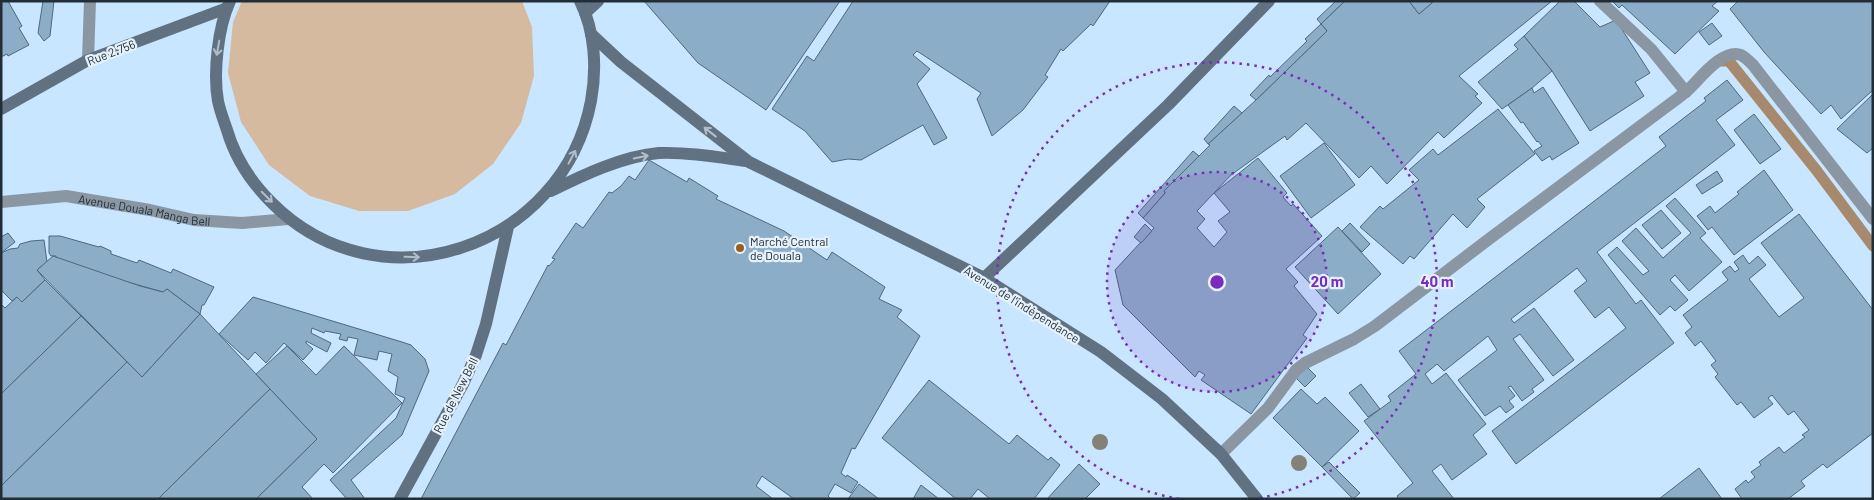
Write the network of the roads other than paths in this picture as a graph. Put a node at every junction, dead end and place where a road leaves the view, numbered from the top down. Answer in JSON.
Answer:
{"nodes":[{"id":1,"x":90,"y":1,"type":"edge"},
{"id":2,"x":598,"y":1,"type":"edge"},
{"id":3,"x":1269,"y":1,"type":"edge"},
{"id":4,"x":1600,"y":1,"type":"edge"},
{"id":5,"x":228,"y":5,"type":"edge"},
{"id":6,"x":582,"y":7,"type":"edge"},
{"id":7,"x":591,"y":34,"type":"junction"},
{"id":8,"x":88,"y":60,"type":"junction"},
{"id":9,"x":1686,"y":92,"type":"junction"},
{"id":10,"x":1,"y":109,"type":"edge"},
{"id":11,"x":748,"y":162,"type":"junction"},
{"id":12,"x":547,"y":193,"type":"junction"},
{"id":13,"x":1,"y":202,"type":"edge"},
{"id":14,"x":288,"y":219,"type":"junction"},
{"id":15,"x":1873,"y":219,"type":"edge"},
{"id":16,"x":508,"y":227,"type":"junction"},
{"id":17,"x":984,"y":278,"type":"junction"},
{"id":18,"x":1220,"y":454,"type":"junction"},
{"id":19,"x":400,"y":499,"type":"edge"},
{"id":20,"x":1257,"y":499,"type":"edge"}],
"edges":[{"from":1,"to":8,"type":"street"},
{"from":2,"to":6,"type":"main road"},
{"from":3,"to":17,"type":"main road"},
{"from":4,"to":9,"type":"street"},
{"from":5,"to":8,"type":"main road","name":"Rue 2.756"},
{"from":5,"to":14,"type":"main road","one_way":true},
{"from":6,"to":7,"type":"main road"},
{"from":11,"to":7,"type":"main road","one_way":true},
{"from":12,"to":7,"type":"main road","one_way":true},
{"from":8,"to":10,"type":"main road","name":"Rue 2.756"},
{"from":9,"to":15,"type":"street"},
{"from":9,"to":18,"type":"street"},
{"from":12,"to":11,"type":"main road","one_way":true},
{"from":11,"to":17,"type":"main road","name":"Avenue de l'indépendance"},
{"from":12,"to":16,"type":"main road"},
{"from":13,"to":14,"type":"street","name":"Avenue Douala Manga Bell"},
{"from":14,"to":16,"type":"main road","one_way":true},
{"from":16,"to":19,"type":"main road","name":"Rue de New Bell"},
{"from":17,"to":18,"type":"main road","name":"Avenue de l'indépendance"},
{"from":18,"to":20,"type":"main road","name":"Avenue de l'indépendance"}]}
